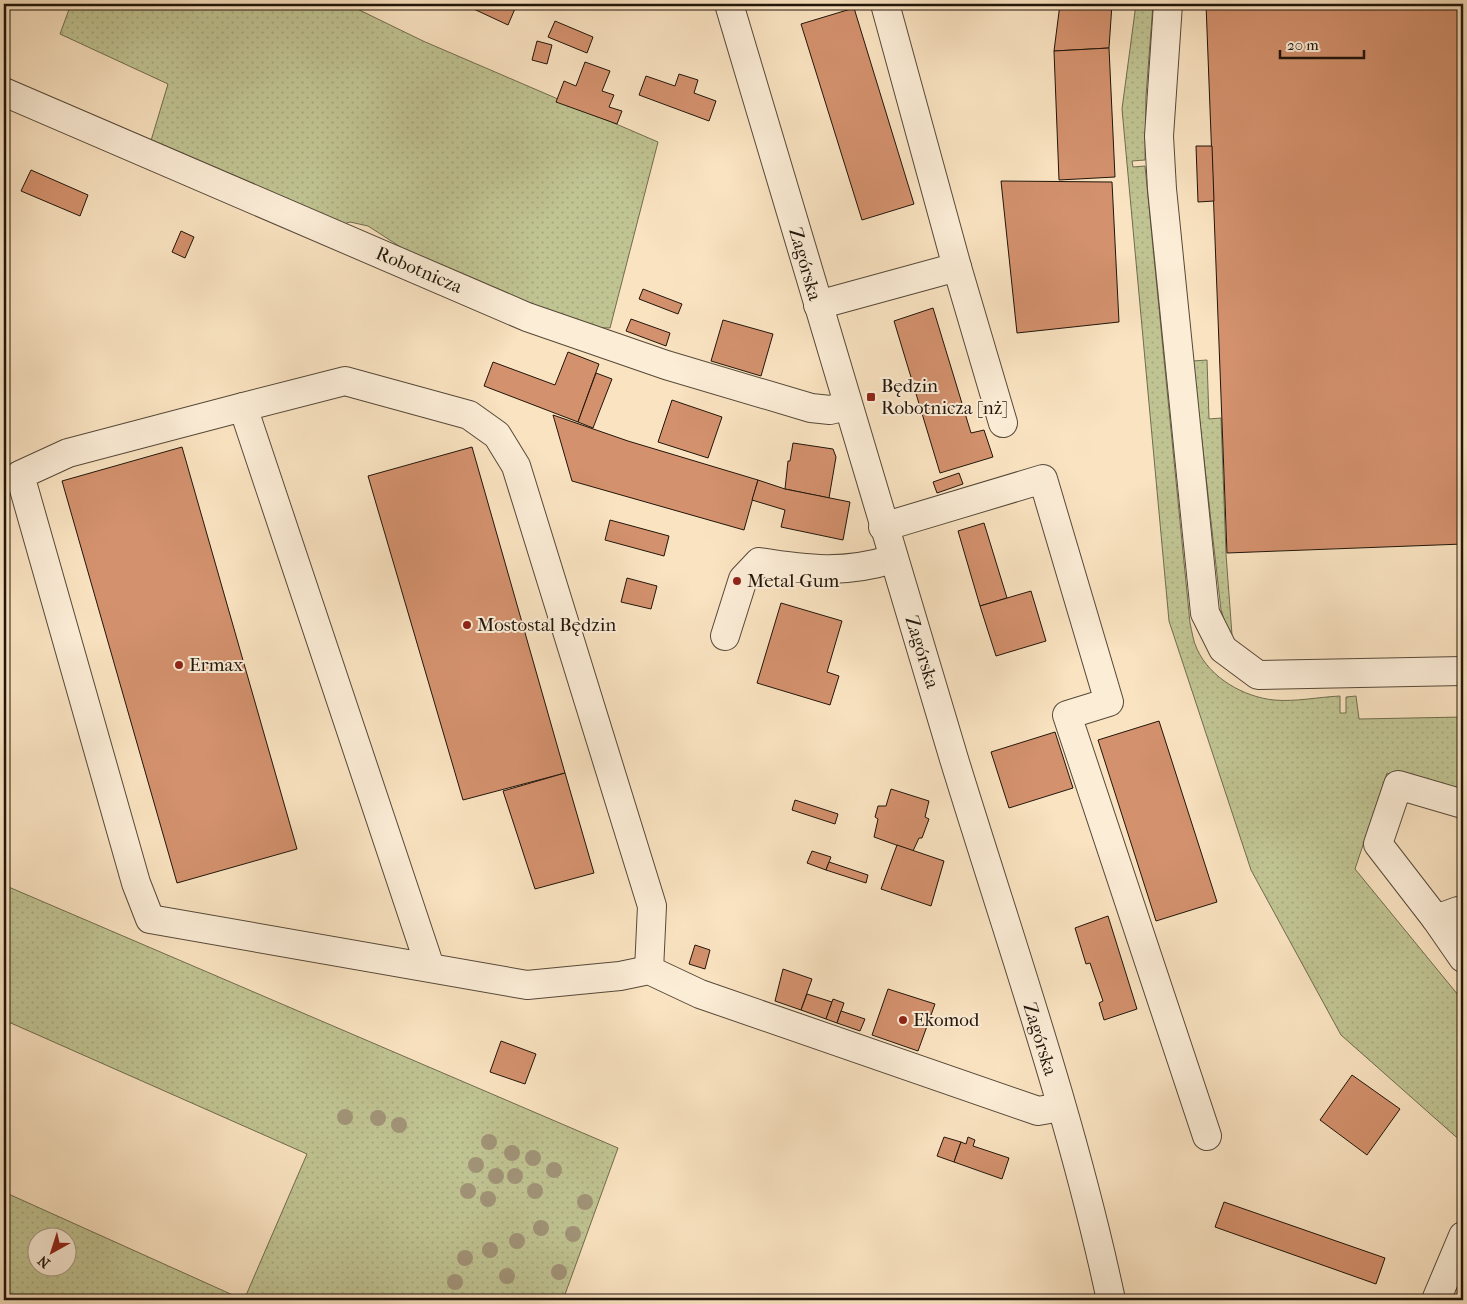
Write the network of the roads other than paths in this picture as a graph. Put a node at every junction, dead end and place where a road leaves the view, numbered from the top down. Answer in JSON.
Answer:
{"nodes":[{"id":1,"x":729,"y":4,"type":"edge"},
{"id":2,"x":885,"y":4,"type":"edge"},
{"id":3,"x":1168,"y":4,"type":"edge"},
{"id":4,"x":4,"y":92,"type":"edge"},
{"id":5,"x":957,"y":266,"type":"junction"},
{"id":6,"x":818,"y":305,"type":"junction"},
{"id":7,"x":847,"y":406,"type":"junction"},
{"id":8,"x":243,"y":407,"type":"junction"},
{"id":9,"x":1003,"y":423,"type":"dead end"},
{"id":10,"x":884,"y":527,"type":"junction"},
{"id":11,"x":893,"y":559,"type":"junction"},
{"id":12,"x":725,"y":636,"type":"dead end"},
{"id":13,"x":1463,"y":672,"type":"edge"},
{"id":14,"x":1463,"y":804,"type":"edge"},
{"id":15,"x":1463,"y":912,"type":"edge"},
{"id":16,"x":1436,"y":919,"type":"junction"},
{"id":17,"x":1463,"y":958,"type":"edge"},
{"id":18,"x":430,"y":967,"type":"junction"},
{"id":19,"x":649,"y":970,"type":"junction"},
{"id":20,"x":1061,"y":1107,"type":"junction"},
{"id":21,"x":1207,"y":1136,"type":"dead end"},
{"id":22,"x":1463,"y":1236,"type":"edge"},
{"id":23,"x":1111,"y":1300,"type":"edge"},
{"id":24,"x":1436,"y":1300,"type":"edge"}],
"edges":[{"from":1,"to":6,"type":"street","name":"Zagórska"},
{"from":2,"to":5,"type":"street"},
{"from":3,"to":13,"type":"street"},
{"from":4,"to":7,"type":"street","name":"Robotnicza"},
{"from":5,"to":6,"type":"street"},
{"from":5,"to":9,"type":"street"},
{"from":6,"to":7,"type":"street","name":"Zagórska"},
{"from":7,"to":10,"type":"street","name":"Zagórska"},
{"from":8,"to":18,"type":"street"},
{"from":8,"to":18,"type":"street"},
{"from":8,"to":19,"type":"street"},
{"from":10,"to":11,"type":"street","name":"Zagórska"},
{"from":10,"to":21,"type":"street"},
{"from":11,"to":12,"type":"street"},
{"from":11,"to":20,"type":"street","name":"Zagórska"},
{"from":14,"to":16,"type":"street"},
{"from":15,"to":16,"type":"street"},
{"from":16,"to":17,"type":"street"},
{"from":18,"to":19,"type":"street"},
{"from":19,"to":20,"type":"street"},
{"from":20,"to":23,"type":"street","name":"Zagórska"},
{"from":22,"to":24,"type":"street"}]}
